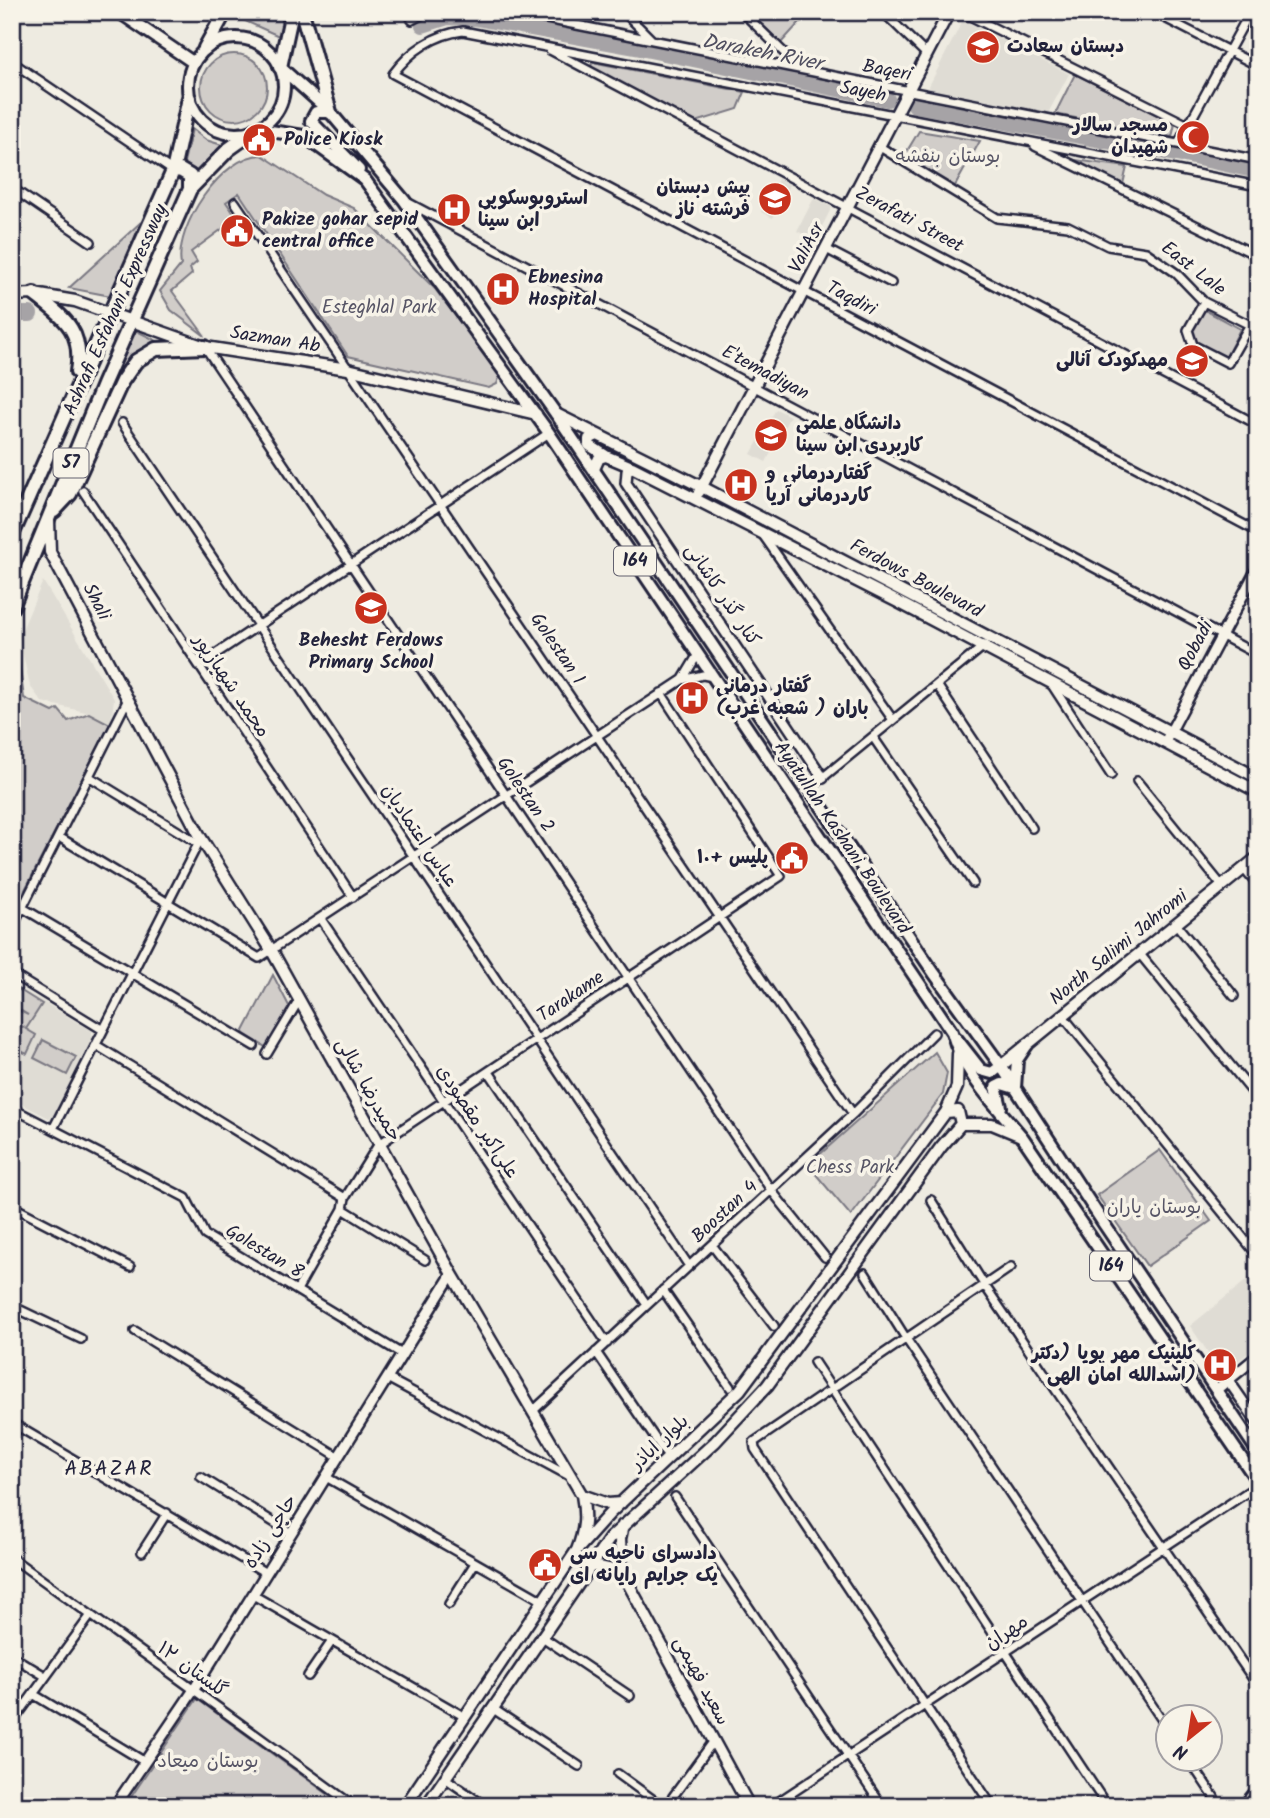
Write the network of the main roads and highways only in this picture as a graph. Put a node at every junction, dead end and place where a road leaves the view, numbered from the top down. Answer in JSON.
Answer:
{"nodes":[{"id":1,"x":119,"y":12,"type":"edge"},
{"id":2,"x":225,"y":12,"type":"edge"},
{"id":3,"x":292,"y":12,"type":"edge"},
{"id":4,"x":302,"y":12,"type":"edge"},
{"id":5,"x":949,"y":12,"type":"edge"},
{"id":6,"x":205,"y":48,"type":"junction"},
{"id":7,"x":194,"y":63,"type":"junction"},
{"id":8,"x":280,"y":67,"type":"junction"},
{"id":9,"x":189,"y":98,"type":"junction"},
{"id":10,"x":330,"y":112,"type":"junction"},
{"id":11,"x":257,"y":129,"type":"junction"},
{"id":12,"x":173,"y":171,"type":"junction"},
{"id":13,"x":365,"y":180,"type":"junction"},
{"id":14,"x":190,"y":189,"type":"junction"},
{"id":15,"x":33,"y":294,"type":"junction"},
{"id":16,"x":12,"y":295,"type":"edge"},
{"id":17,"x":110,"y":312,"type":"junction"},
{"id":18,"x":133,"y":320,"type":"junction"},
{"id":19,"x":205,"y":347,"type":"junction"},
{"id":20,"x":75,"y":390,"type":"junction"},
{"id":21,"x":536,"y":414,"type":"junction"},
{"id":22,"x":556,"y":414,"type":"junction"},
{"id":23,"x":597,"y":435,"type":"junction"},
{"id":24,"x":606,"y":456,"type":"junction"},
{"id":25,"x":594,"y":469,"type":"junction"},
{"id":26,"x":702,"y":487,"type":"junction"},
{"id":27,"x":695,"y":499,"type":"junction"},
{"id":28,"x":49,"y":516,"type":"junction"},
{"id":29,"x":767,"y":521,"type":"junction"},
{"id":30,"x":761,"y":533,"type":"junction"},
{"id":31,"x":12,"y":535,"type":"edge"},
{"id":32,"x":901,"y":597,"type":"junction"},
{"id":33,"x":12,"y":607,"type":"edge"},
{"id":34,"x":987,"y":642,"type":"junction"},
{"id":35,"x":127,"y":701,"type":"joint"},
{"id":36,"x":1258,"y":778,"type":"edge"},
{"id":37,"x":1258,"y":792,"type":"edge"},
{"id":38,"x":1258,"y":857,"type":"edge"},
{"id":39,"x":952,"y":1032,"type":"junction"},
{"id":40,"x":1027,"y":1045,"type":"junction"},
{"id":41,"x":958,"y":1054,"type":"junction"},
{"id":42,"x":1001,"y":1066,"type":"junction"},
{"id":43,"x":1015,"y":1088,"type":"junction"},
{"id":44,"x":946,"y":1112,"type":"junction"},
{"id":45,"x":1003,"y":1113,"type":"junction"},
{"id":46,"x":961,"y":1124,"type":"junction"},
{"id":47,"x":1023,"y":1138,"type":"junction"},
{"id":48,"x":1258,"y":1452,"type":"edge"},
{"id":49,"x":1258,"y":1484,"type":"edge"},
{"id":50,"x":582,"y":1495,"type":"junction"},
{"id":51,"x":621,"y":1503,"type":"junction"},
{"id":52,"x":623,"y":1525,"type":"junction"},
{"id":53,"x":577,"y":1550,"type":"junction"},
{"id":54,"x":589,"y":1565,"type":"junction"},
{"id":55,"x":622,"y":1572,"type":"junction"},
{"id":56,"x":1258,"y":1789,"type":"edge"},
{"id":57,"x":1248,"y":1804,"type":"edge"},
{"id":58,"x":405,"y":1806,"type":"edge"},
{"id":59,"x":426,"y":1806,"type":"edge"},
{"id":60,"x":749,"y":1806,"type":"edge"}],
"edges":[{"from":1,"to":7,"type":"main road"},
{"from":2,"to":6,"type":"highway"},
{"from":3,"to":8,"type":"highway"},
{"from":4,"to":10,"type":"highway"},
{"from":5,"to":26,"type":"main road","name":"ValiAsr"},
{"from":6,"to":7,"type":"main road"},
{"from":6,"to":8,"type":"main road"},
{"from":7,"to":9,"type":"main road"},
{"from":8,"to":10,"type":"main road","name":"Ayatullah Kashani Boulevard","number":"164"},
{"from":8,"to":11,"type":"main road"},
{"from":9,"to":11,"type":"main road"},
{"from":9,"to":12,"type":"highway","name":"Ashrafi Esfahani Expressway","number":"57"},
{"from":10,"to":13,"type":"main road"},
{"from":10,"to":22,"type":"main road","name":"Ayatullah Kashani Boulevard","number":"164"},
{"from":11,"to":13,"type":"main road","name":"Ayatullah Kashani Boulevard","number":"164"},
{"from":11,"to":14,"type":"highway","name":"Ashrafi Esfahani Expressway","number":"57"},
{"from":12,"to":14,"type":"highway"},
{"from":12,"to":17,"type":"highway","name":"Ashrafi Esfahani Expressway","number":"57"},
{"from":13,"to":21,"type":"main road","name":"Ayatullah Kashani Boulevard","number":"164"},
{"from":14,"to":18,"type":"highway","name":"Ashrafi Esfahani Expressway","number":"57"},
{"from":15,"to":16,"type":"main road","name":"Sazman Ab"},
{"from":15,"to":17,"type":"main road","name":"Sazman Ab"},
{"from":15,"to":20,"type":"highway"},
{"from":17,"to":18,"type":"main road","name":"Sazman Ab"},
{"from":17,"to":20,"type":"highway","name":"Ashrafi Esfahani Expressway","number":"57"},
{"from":18,"to":19,"type":"main road","name":"Sazman Ab"},
{"from":18,"to":28,"type":"highway","name":"Ashrafi Esfahani Expressway","number":"57"},
{"from":19,"to":21,"type":"main road","name":"Sazman Ab"},
{"from":19,"to":28,"type":"highway"},
{"from":20,"to":31,"type":"highway","name":"Ashrafi Esfahani Expressway","number":"57"},
{"from":21,"to":39,"type":"main road","name":"Ayatullah Kashani Boulevard","number":"164"},
{"from":22,"to":23,"type":"main road","name":"Ferdows Boulevard"},
{"from":22,"to":25,"type":"main road","name":"Ayatullah Kashani Boulevard","number":"164"},
{"from":23,"to":24,"type":"main road"},
{"from":23,"to":26,"type":"main road","name":"Ferdows Boulevard"},
{"from":24,"to":25,"type":"main road"},
{"from":24,"to":27,"type":"main road","name":"Ferdows Boulevard"},
{"from":25,"to":42,"type":"main road","name":"Ayatullah Kashani Boulevard","number":"164"},
{"from":26,"to":27,"type":"main road","name":"ValiAsr"},
{"from":26,"to":29,"type":"main road","name":"Ferdows Boulevard"},
{"from":27,"to":30,"type":"main road","name":"Ferdows Boulevard"},
{"from":28,"to":33,"type":"highway","name":"Ashrafi Esfahani Expressway","number":"57"},
{"from":28,"to":35,"type":"main road","name":"Shali"},
{"from":29,"to":30,"type":"main road"},
{"from":29,"to":32,"type":"main road","name":"Ferdows Boulevard"},
{"from":30,"to":32,"type":"main road","name":"Ferdows Boulevard"},
{"from":32,"to":34,"type":"main road","name":"Ferdows Boulevard"},
{"from":34,"to":36,"type":"main road","name":"Ferdows Boulevard"},
{"from":34,"to":37,"type":"main road","name":"Ferdows Boulevard"},
{"from":35,"to":50,"type":"main road","name":"حمیدرضا شالی"},
{"from":38,"to":40,"type":"main road","name":"North Salimi Jahromi"},
{"from":39,"to":41,"type":"main road","name":"Ayatullah Kashani Boulevard","number":"164"},
{"from":39,"to":42,"type":"main road"},
{"from":40,"to":42,"type":"main road","name":"North Salimi Jahromi"},
{"from":40,"to":43,"type":"main road"},
{"from":41,"to":44,"type":"main road","name":"بلوار اباذر"},
{"from":41,"to":45,"type":"main road","name":"Ayatullah Kashani Boulevard","number":"164"},
{"from":42,"to":43,"type":"main road","name":"Ayatullah Kashani Boulevard","number":"164"},
{"from":43,"to":45,"type":"main road"},
{"from":43,"to":48,"type":"main road","name":"Ayatullah Kashani Boulevard","number":"164"},
{"from":44,"to":46,"type":"main road"},
{"from":44,"to":51,"type":"main road","name":"بلوار اباذر"},
{"from":45,"to":47,"type":"main road","name":"Ayatullah Kashani Boulevard","number":"164"},
{"from":46,"to":47,"type":"main road"},
{"from":46,"to":52,"type":"main road","name":"بلوار اباذر"},
{"from":47,"to":49,"type":"main road","name":"Ayatullah Kashani Boulevard","number":"164"},
{"from":50,"to":51,"type":"main road"},
{"from":50,"to":53,"type":"main road"},
{"from":51,"to":53,"type":"main road","name":"بلوار اباذر"},
{"from":52,"to":54,"type":"main road","name":"بلوار اباذر"},
{"from":52,"to":55,"type":"main road"},
{"from":53,"to":58,"type":"main road","name":"بلوار اباذر"},
{"from":54,"to":55,"type":"main road"},
{"from":54,"to":59,"type":"main road","name":"بلوار اباذر"},
{"from":55,"to":60,"type":"main road","name":"سعید فهیمی"},
{"from":56,"to":57,"type":"main road"}]}
